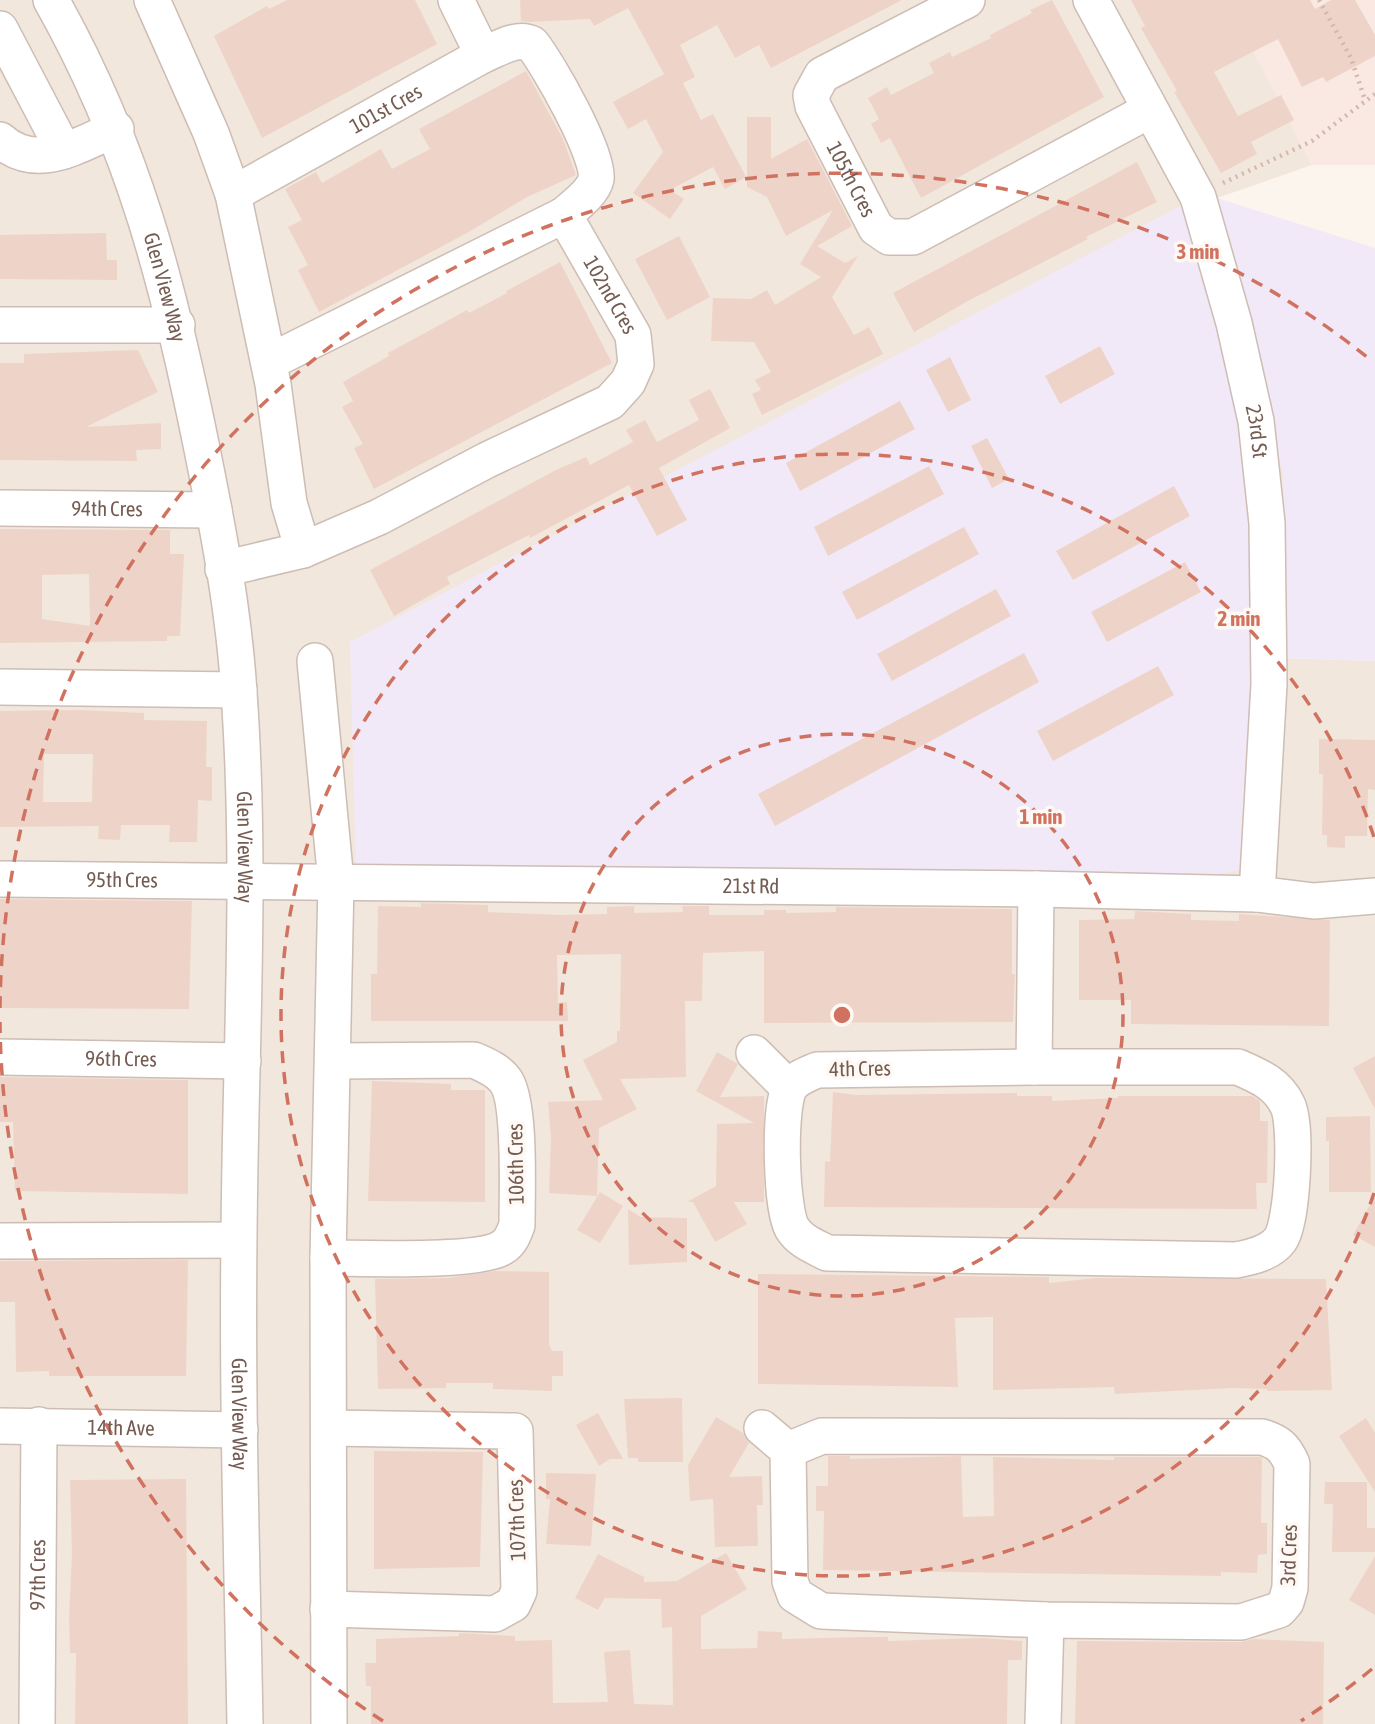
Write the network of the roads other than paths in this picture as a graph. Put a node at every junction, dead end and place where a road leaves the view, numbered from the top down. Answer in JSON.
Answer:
{"nodes":[{"id":1,"x":51,"y":0,"type":"edge"},
{"id":2,"x":456,"y":0,"type":"edge"},
{"id":3,"x":967,"y":0,"type":"edge"},
{"id":4,"x":1091,"y":0,"type":"edge"},
{"id":5,"x":164,"y":4,"type":"edge"},
{"id":6,"x":0,"y":29,"type":"edge"},
{"id":7,"x":484,"y":55,"type":"junction"},
{"id":8,"x":1150,"y":110,"type":"junction"},
{"id":9,"x":116,"y":128,"type":"junction"},
{"id":10,"x":0,"y":140,"type":"edge"},
{"id":11,"x":64,"y":151,"type":"junction"},
{"id":12,"x":233,"y":194,"type":"junction"},
{"id":13,"x":564,"y":215,"type":"junction"},
{"id":14,"x":0,"y":324,"type":"edge"},
{"id":15,"x":177,"y":325,"type":"junction"},
{"id":16,"x":269,"y":362,"type":"junction"},
{"id":17,"x":0,"y":508,"type":"edge"},
{"id":18,"x":214,"y":510,"type":"junction"},
{"id":19,"x":303,"y":550,"type":"junction"},
{"id":20,"x":223,"y":569,"type":"junction"},
{"id":21,"x":315,"y":660,"type":"dead end"},
{"id":22,"x":0,"y":687,"type":"edge"},
{"id":23,"x":239,"y":690,"type":"junction"},
{"id":24,"x":0,"y":879,"type":"edge"},
{"id":25,"x":246,"y":883,"type":"junction"},
{"id":26,"x":336,"y":883,"type":"junction"},
{"id":27,"x":1036,"y":889,"type":"junction"},
{"id":28,"x":1257,"y":894,"type":"junction"},
{"id":29,"x":1375,"y":896,"type":"edge"},
{"id":30,"x":754,"y":1053,"type":"dead end"},
{"id":31,"x":0,"y":1057,"type":"edge"},
{"id":32,"x":243,"y":1061,"type":"junction"},
{"id":33,"x":332,"y":1061,"type":"junction"},
{"id":34,"x":1034,"y":1067,"type":"junction"},
{"id":35,"x":789,"y":1088,"type":"junction"},
{"id":36,"x":239,"y":1240,"type":"junction"},
{"id":37,"x":0,"y":1241,"type":"edge"},
{"id":38,"x":328,"y":1258,"type":"junction"},
{"id":39,"x":39,"y":1425,"type":"junction"},
{"id":40,"x":0,"y":1426,"type":"edge"},
{"id":41,"x":330,"y":1428,"type":"junction"},
{"id":42,"x":240,"y":1430,"type":"junction"},
{"id":43,"x":328,"y":1609,"type":"junction"},
{"id":44,"x":1046,"y":1620,"type":"junction"},
{"id":45,"x":37,"y":1724,"type":"edge"},
{"id":46,"x":245,"y":1724,"type":"edge"},
{"id":47,"x":329,"y":1724,"type":"edge"},
{"id":48,"x":1044,"y":1724,"type":"edge"}],
"edges":[{"from":1,"to":9,"type":"street","name":"Glen View Way"},
{"from":2,"to":7,"type":"street"},
{"from":3,"to":8,"type":"street","name":"105th Cres"},
{"from":4,"to":8,"type":"street","name":"23rd St"},
{"from":5,"to":12,"type":"street"},
{"from":6,"to":11,"type":"street"},
{"from":7,"to":12,"type":"street","name":"101st Cres"},
{"from":7,"to":13,"type":"street","name":"101st Cres"},
{"from":8,"to":28,"type":"street","name":"23rd St"},
{"from":9,"to":11,"type":"street"},
{"from":9,"to":15,"type":"street","name":"Glen View Way"},
{"from":10,"to":11,"type":"street"},
{"from":12,"to":16,"type":"street"},
{"from":13,"to":16,"type":"street"},
{"from":13,"to":19,"type":"street","name":"102nd Cres"},
{"from":14,"to":15,"type":"street"},
{"from":15,"to":18,"type":"street","name":"Glen View Way"},
{"from":16,"to":19,"type":"street"},
{"from":17,"to":18,"type":"street","name":"94th Cres"},
{"from":18,"to":20,"type":"street","name":"Glen View Way"},
{"from":19,"to":20,"type":"street","name":"102nd Cres"},
{"from":20,"to":23,"type":"street","name":"Glen View Way"},
{"from":21,"to":26,"type":"street"},
{"from":22,"to":23,"type":"street"},
{"from":23,"to":25,"type":"street","name":"Glen View Way"},
{"from":24,"to":25,"type":"street","name":"95th Cres"},
{"from":25,"to":26,"type":"street","name":"21st Rd"},
{"from":25,"to":32,"type":"street","name":"Glen View Way"},
{"from":26,"to":27,"type":"street","name":"21st Rd"},
{"from":26,"to":33,"type":"street"},
{"from":27,"to":28,"type":"street","name":"21st Rd"},
{"from":27,"to":34,"type":"street"},
{"from":28,"to":29,"type":"street","name":"21st Rd"},
{"from":30,"to":35,"type":"street"},
{"from":31,"to":32,"type":"street","name":"96th Cres"},
{"from":32,"to":36,"type":"street","name":"Glen View Way"},
{"from":33,"to":38,"type":"street"},
{"from":33,"to":38,"type":"street","name":"106th Cres"},
{"from":34,"to":35,"type":"street","name":"4th Cres"},
{"from":34,"to":35,"type":"street","name":"4th Cres"},
{"from":36,"to":37,"type":"street"},
{"from":36,"to":42,"type":"street","name":"Glen View Way"},
{"from":38,"to":41,"type":"street"},
{"from":39,"to":40,"type":"street","name":"14th Ave"},
{"from":39,"to":42,"type":"street","name":"14th Ave"},
{"from":39,"to":45,"type":"street","name":"97th Cres"},
{"from":41,"to":43,"type":"street"},
{"from":41,"to":43,"type":"street","name":"107th Cres"},
{"from":42,"to":46,"type":"street","name":"Glen View Way"},
{"from":43,"to":47,"type":"street"},
{"from":44,"to":44,"type":"street","name":"3rd Cres"},
{"from":44,"to":48,"type":"street"}]}
